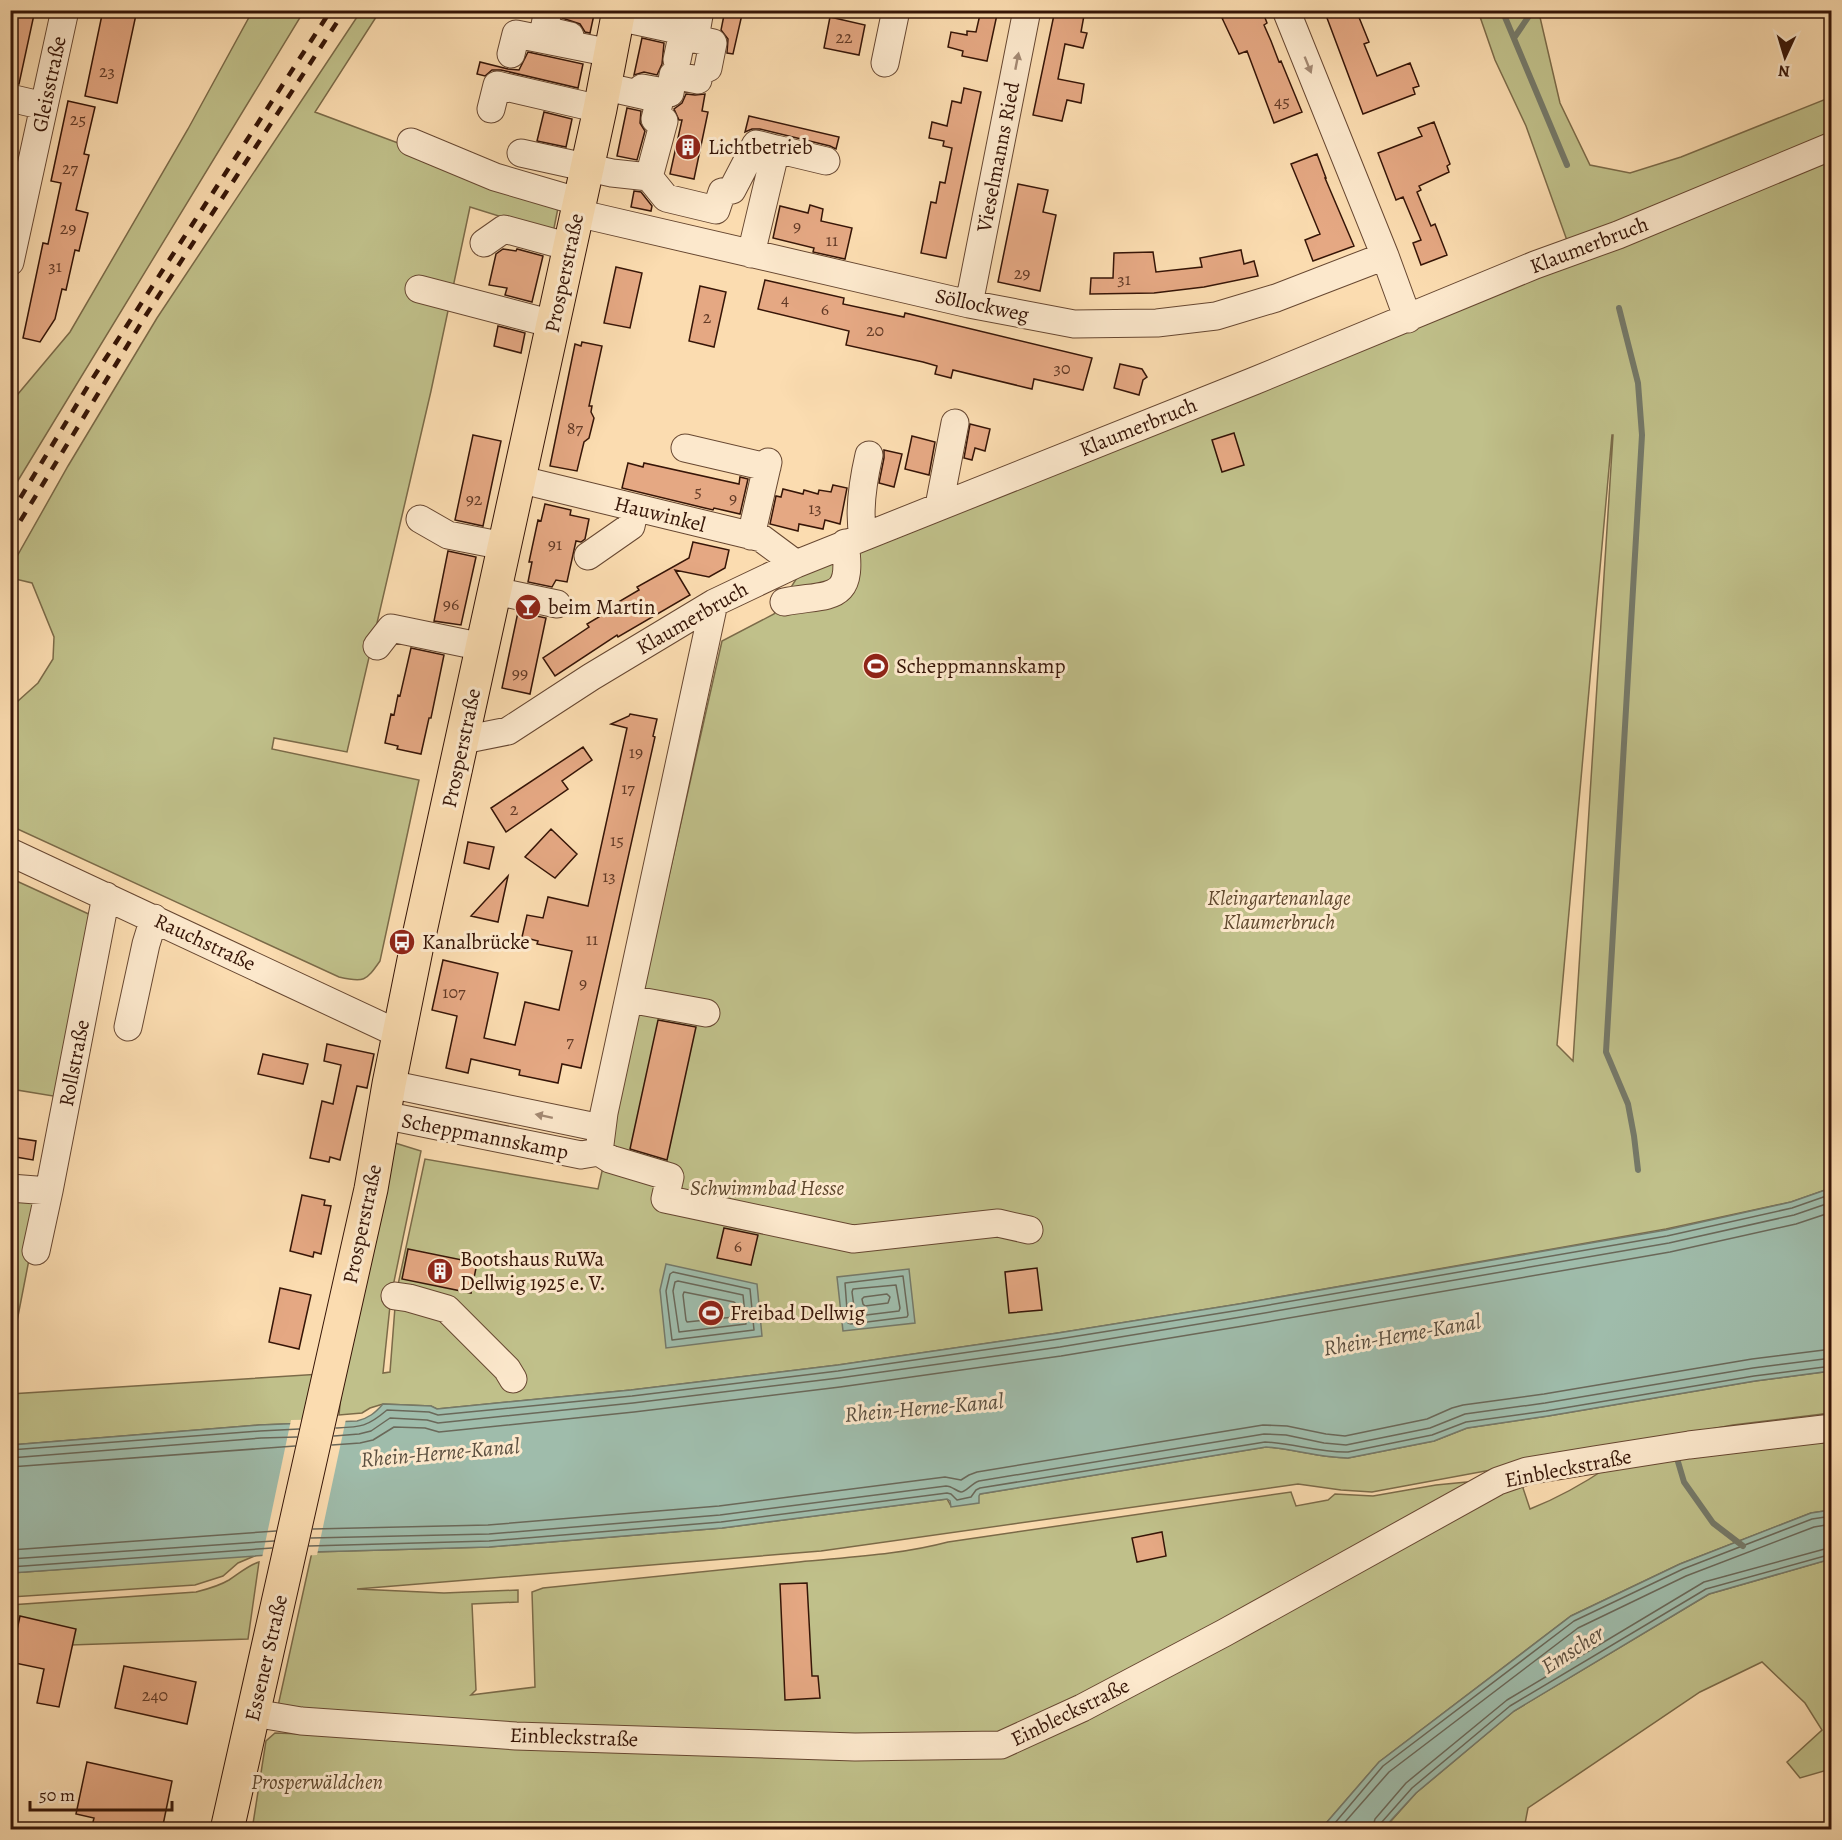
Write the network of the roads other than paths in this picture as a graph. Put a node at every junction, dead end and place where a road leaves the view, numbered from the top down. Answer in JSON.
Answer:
{"nodes":[{"id":1,"x":65,"y":10,"type":"edge"},
{"id":2,"x":548,"y":10,"type":"edge"},
{"id":3,"x":896,"y":10,"type":"edge"},
{"id":4,"x":1027,"y":10,"type":"edge"},
{"id":5,"x":1286,"y":10,"type":"edge"},
{"id":6,"x":689,"y":33,"type":"edge"},
{"id":7,"x":611,"y":53,"type":"edge"},
{"id":8,"x":511,"y":54,"type":"dead end"},
{"id":9,"x":885,"y":63,"type":"dead end"},
{"id":10,"x":10,"y":98,"type":"edge"},
{"id":11,"x":44,"y":106,"type":"junction"},
{"id":12,"x":491,"y":109,"type":"dead end"},
{"id":13,"x":411,"y":142,"type":"dead end"},
{"id":14,"x":1832,"y":146,"type":"edge"},
{"id":15,"x":776,"y":149,"type":"junction"},
{"id":16,"x":521,"y":153,"type":"dead end"},
{"id":17,"x":826,"y":161,"type":"dead end"},
{"id":18,"x":587,"y":167,"type":"junction"},
{"id":19,"x":649,"y":177,"type":"junction"},
{"id":20,"x":578,"y":208,"type":"junction"},
{"id":21,"x":716,"y":210,"type":"junction"},
{"id":22,"x":484,"y":243,"type":"dead end"},
{"id":23,"x":708,"y":244,"type":"junction"},
{"id":24,"x":570,"y":247,"type":"junction"},
{"id":25,"x":751,"y":254,"type":"junction"},
{"id":26,"x":1385,"y":256,"type":"junction"},
{"id":27,"x":10,"y":262,"type":"edge"},
{"id":28,"x":464,"y":285,"type":"dead end"},
{"id":29,"x":419,"y":289,"type":"dead end"},
{"id":30,"x":969,"y":304,"type":"junction"},
{"id":31,"x":1408,"y":319,"type":"junction"},
{"id":32,"x":553,"y":321,"type":"junction"},
{"id":33,"x":955,"y":423,"type":"dead end"},
{"id":34,"x":685,"y":448,"type":"dead end"},
{"id":35,"x":869,"y":455,"type":"dead end"},
{"id":36,"x":935,"y":470,"type":"dead end"},
{"id":37,"x":518,"y":479,"type":"junction"},
{"id":38,"x":634,"y":508,"type":"junction"},
{"id":39,"x":932,"y":509,"type":"junction"},
{"id":40,"x":420,"y":519,"type":"dead end"},
{"id":41,"x":751,"y":536,"type":"junction"},
{"id":42,"x":854,"y":540,"type":"junction"},
{"id":43,"x":504,"y":546,"type":"junction"},
{"id":44,"x":588,"y":556,"type":"dead end"},
{"id":45,"x":796,"y":564,"type":"junction"},
{"id":46,"x":495,"y":591,"type":"junction"},
{"id":47,"x":784,"y":602,"type":"dead end"},
{"id":48,"x":714,"y":603,"type":"junction"},
{"id":49,"x":557,"y":604,"type":"dead end"},
{"id":50,"x":417,"y":623,"type":"dead end"},
{"id":51,"x":484,"y":642,"type":"junction"},
{"id":52,"x":377,"y":646,"type":"dead end"},
{"id":53,"x":463,"y":740,"type":"junction"},
{"id":54,"x":10,"y":852,"type":"edge"},
{"id":55,"x":106,"y":896,"type":"junction"},
{"id":56,"x":154,"y":918,"type":"junction"},
{"id":57,"x":628,"y":999,"type":"junction"},
{"id":58,"x":706,"y":1013,"type":"dead end"},
{"id":59,"x":128,"y":1027,"type":"dead end"},
{"id":60,"x":399,"y":1034,"type":"junction"},
{"id":61,"x":386,"y":1100,"type":"junction"},
{"id":62,"x":600,"y":1140,"type":"junction"},
{"id":63,"x":10,"y":1188,"type":"edge"},
{"id":64,"x":49,"y":1191,"type":"junction"},
{"id":65,"x":1029,"y":1230,"type":"dead end"},
{"id":66,"x":36,"y":1251,"type":"dead end"},
{"id":67,"x":395,"y":1296,"type":"dead end"},
{"id":68,"x":513,"y":1379,"type":"dead end"},
{"id":69,"x":1832,"y":1428,"type":"edge"},
{"id":70,"x":304,"y":1486,"type":"joint"},
{"id":71,"x":254,"y":1713,"type":"junction"},
{"id":72,"x":227,"y":1830,"type":"edge"}],
"edges":[{"from":1,"to":11,"type":"street","name":"Gleisstraße"},
{"from":2,"to":7,"type":"street"},
{"from":3,"to":9,"type":"street"},
{"from":30,"to":4,"type":"street","name":"Vieselmanns Ried","one_way":true},
{"from":5,"to":26,"type":"street","one_way":true},
{"from":6,"to":7,"type":"street"},
{"from":6,"to":7,"type":"street"},
{"from":7,"to":8,"type":"street"},
{"from":7,"to":12,"type":"street"},
{"from":7,"to":18,"type":"main road","name":"Prosperstraße"},
{"from":7,"to":19,"type":"street"},
{"from":10,"to":11,"type":"street"},
{"from":11,"to":27,"type":"street","name":"Gleisstraße"},
{"from":13,"to":20,"type":"street","name":"Söllockweg"},
{"from":14,"to":31,"type":"street","name":"Klaumerbruch"},
{"from":15,"to":17,"type":"street"},
{"from":15,"to":21,"type":"street"},
{"from":15,"to":25,"type":"street"},
{"from":16,"to":18,"type":"street"},
{"from":18,"to":19,"type":"street"},
{"from":18,"to":20,"type":"main road","name":"Prosperstraße"},
{"from":19,"to":21,"type":"street"},
{"from":20,"to":23,"type":"street","name":"Söllockweg"},
{"from":20,"to":24,"type":"main road","name":"Prosperstraße"},
{"from":21,"to":23,"type":"street"},
{"from":22,"to":24,"type":"street"},
{"from":23,"to":25,"type":"street","name":"Söllockweg"},
{"from":24,"to":32,"type":"main road","name":"Prosperstraße"},
{"from":25,"to":30,"type":"street","name":"Söllockweg"},
{"from":26,"to":30,"type":"street","name":"Söllockweg"},
{"from":26,"to":31,"type":"street"},
{"from":28,"to":32,"type":"street"},
{"from":29,"to":32,"type":"street"},
{"from":31,"to":39,"type":"street","name":"Klaumerbruch"},
{"from":32,"to":37,"type":"main road","name":"Prosperstraße"},
{"from":33,"to":39,"type":"street"},
{"from":34,"to":41,"type":"street"},
{"from":35,"to":42,"type":"street"},
{"from":36,"to":39,"type":"street"},
{"from":37,"to":38,"type":"street","name":"Hauwinkel"},
{"from":37,"to":43,"type":"main road","name":"Prosperstraße"},
{"from":38,"to":41,"type":"street","name":"Hauwinkel"},
{"from":38,"to":44,"type":"street"},
{"from":39,"to":42,"type":"street","name":"Klaumerbruch"},
{"from":40,"to":43,"type":"street"},
{"from":41,"to":45,"type":"street","name":"Hauwinkel"},
{"from":42,"to":45,"type":"street","name":"Klaumerbruch"},
{"from":42,"to":47,"type":"street"},
{"from":43,"to":46,"type":"main road","name":"Prosperstraße"},
{"from":45,"to":48,"type":"street","name":"Klaumerbruch"},
{"from":46,"to":49,"type":"street"},
{"from":46,"to":51,"type":"main road","name":"Prosperstraße"},
{"from":48,"to":53,"type":"street","name":"Klaumerbruch"},
{"from":48,"to":57,"type":"street"},
{"from":50,"to":51,"type":"street"},
{"from":51,"to":52,"type":"street"},
{"from":51,"to":53,"type":"main road","name":"Prosperstraße"},
{"from":53,"to":60,"type":"main road","name":"Prosperstraße"},
{"from":54,"to":55,"type":"street","name":"Rauchstraße"},
{"from":55,"to":56,"type":"street","name":"Rauchstraße"},
{"from":55,"to":64,"type":"street","name":"Rollstraße"},
{"from":56,"to":59,"type":"street"},
{"from":56,"to":60,"type":"street","name":"Rauchstraße"},
{"from":57,"to":58,"type":"street"},
{"from":57,"to":62,"type":"street"},
{"from":60,"to":61,"type":"main road","name":"Prosperstraße"},
{"from":61,"to":62,"type":"street","name":"Scheppmannskamp"},
{"from":61,"to":70,"type":"main road","name":"Prosperstraße"},
{"from":62,"to":65,"type":"street","name":"Scheppmannskamp"},
{"from":63,"to":64,"type":"street"},
{"from":64,"to":66,"type":"street","name":"Rollstraße"},
{"from":67,"to":68,"type":"street"},
{"from":69,"to":71,"type":"street","name":"Einbleckstraße"},
{"from":70,"to":71,"type":"main road","name":"Essener Straße"},
{"from":71,"to":72,"type":"main road","name":"Essener Straße"}]}
